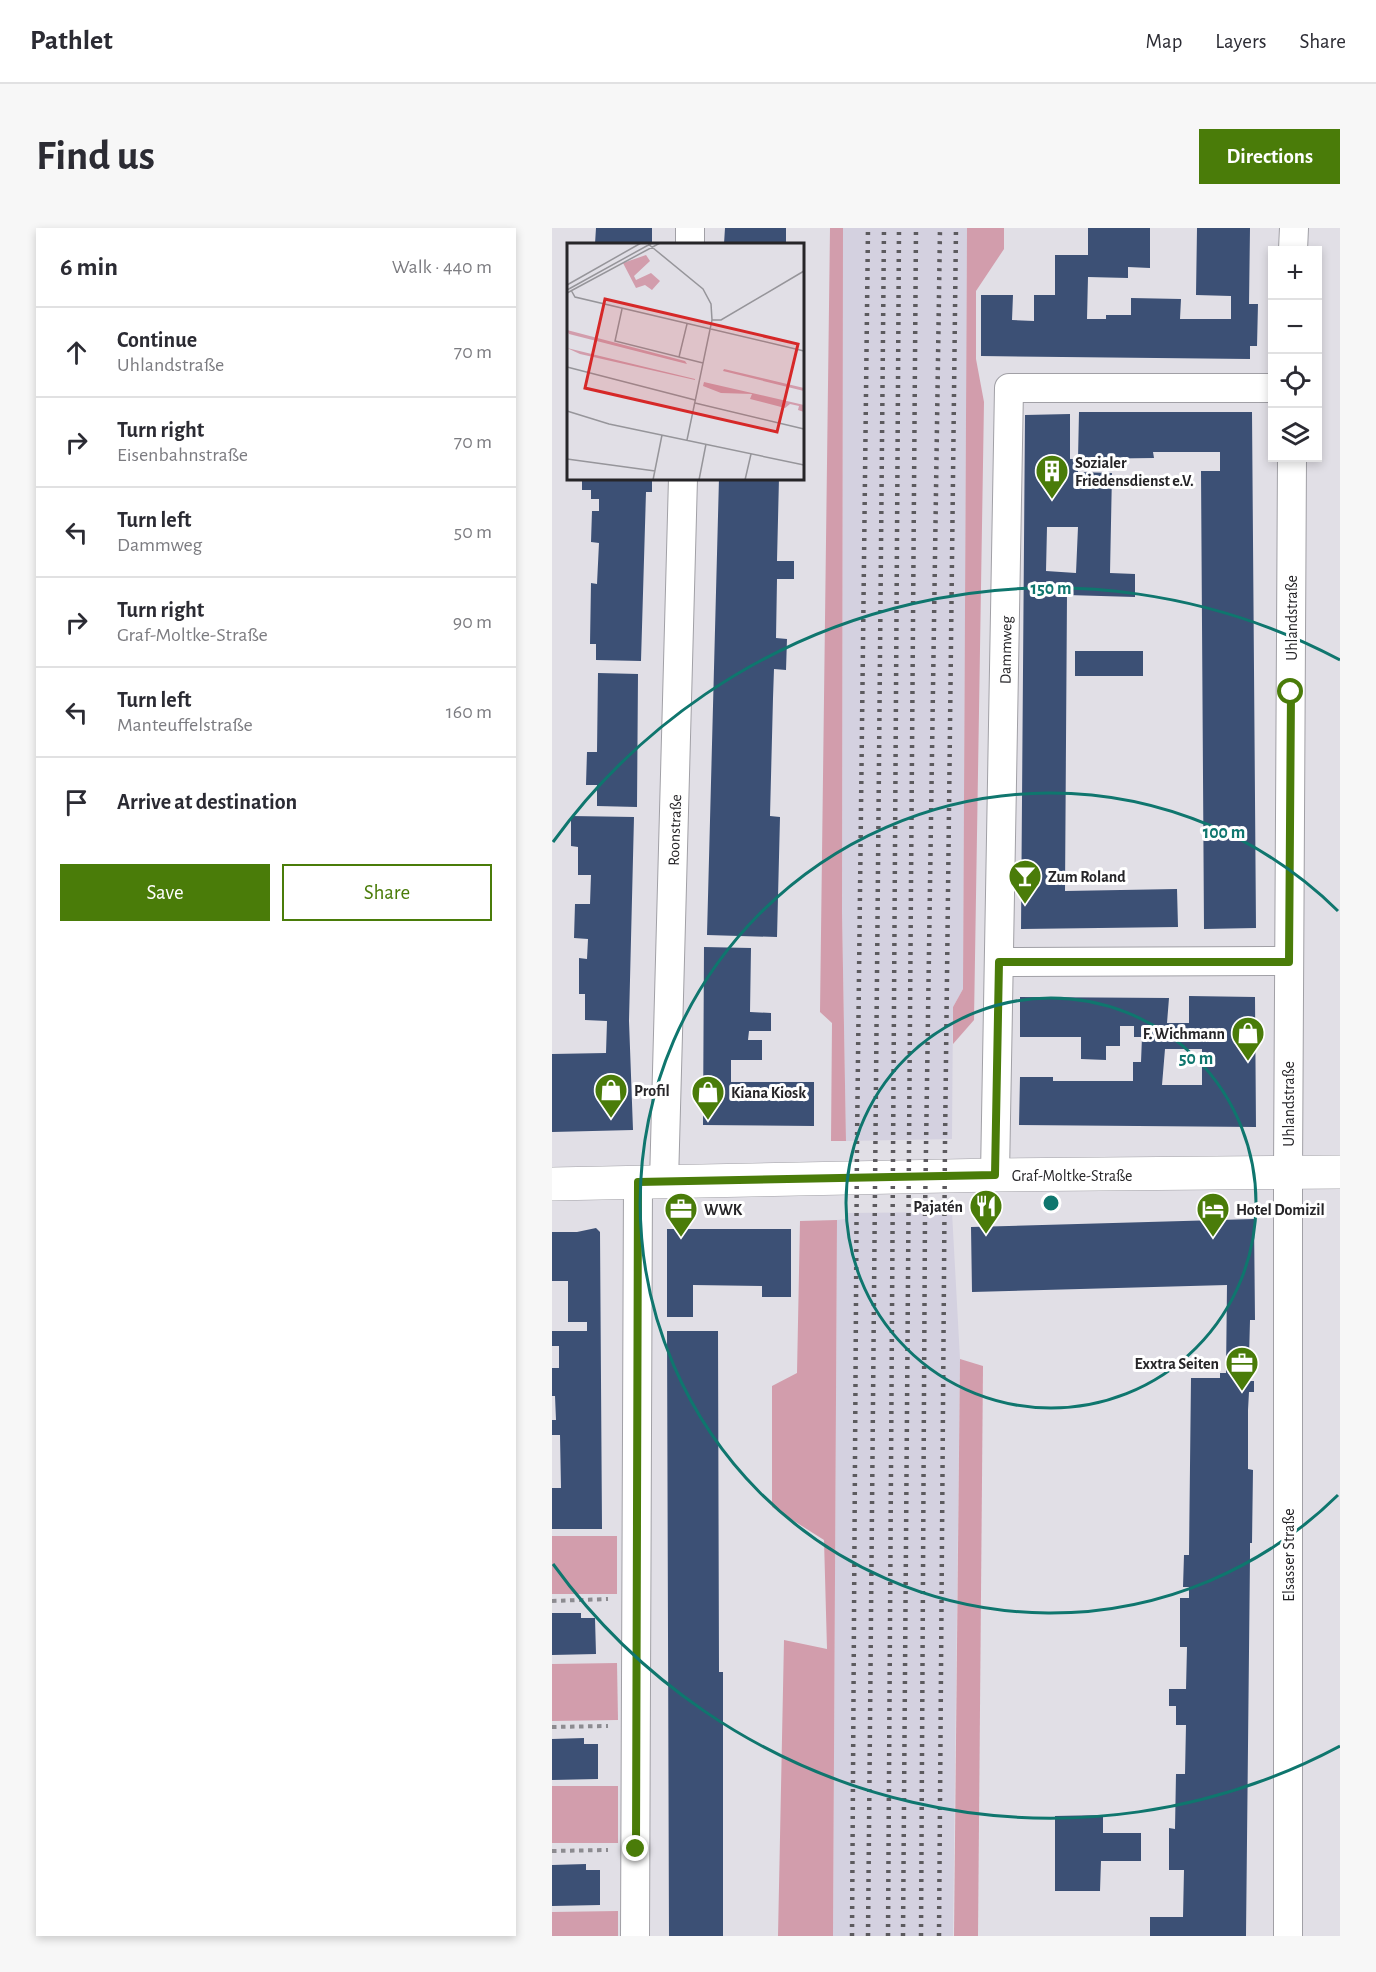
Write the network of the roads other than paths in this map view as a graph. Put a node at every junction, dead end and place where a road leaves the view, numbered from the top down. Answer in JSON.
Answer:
{"nodes":[{"id":1,"x":1294,"y":228,"type":"edge"},
{"id":2,"x":1293,"y":246,"type":"edge"},
{"id":3,"x":1268,"y":388,"type":"edge"},
{"id":4,"x":1292,"y":462,"type":"edge"},
{"id":5,"x":683,"y":480,"type":"edge"},
{"id":6,"x":999,"y":962,"type":"junction"},
{"id":7,"x":1289,"y":962,"type":"junction"},
{"id":8,"x":1340,"y":1172,"type":"edge"},
{"id":9,"x":1288,"y":1174,"type":"junction"},
{"id":10,"x":995,"y":1175,"type":"junction"},
{"id":11,"x":651,"y":1182,"type":"junction"},
{"id":12,"x":552,"y":1184,"type":"edge"},
{"id":13,"x":635,"y":1936,"type":"edge"},
{"id":14,"x":1288,"y":1936,"type":"edge"}],
"edges":[{"from":1,"to":2,"type":"street"},
{"from":3,"to":6,"type":"street","name":"Dammweg"},
{"from":4,"to":7,"type":"street","name":"Uhlandstraße"},
{"from":5,"to":11,"type":"street","name":"Roonstraße"},
{"from":6,"to":7,"type":"street"},
{"from":6,"to":10,"type":"street","name":"Dammweg"},
{"from":7,"to":9,"type":"street","name":"Uhlandstraße"},
{"from":8,"to":9,"type":"main road","name":"Graf-Moltke-Straße"},
{"from":9,"to":10,"type":"main road","name":"Graf-Moltke-Straße"},
{"from":9,"to":14,"type":"street","name":"Elsasser Straße"},
{"from":10,"to":11,"type":"main road","name":"Graf-Moltke-Straße"},
{"from":11,"to":12,"type":"main road","name":"Graf-Moltke-Straße"},
{"from":11,"to":13,"type":"street","name":"Roonstraße"}]}
